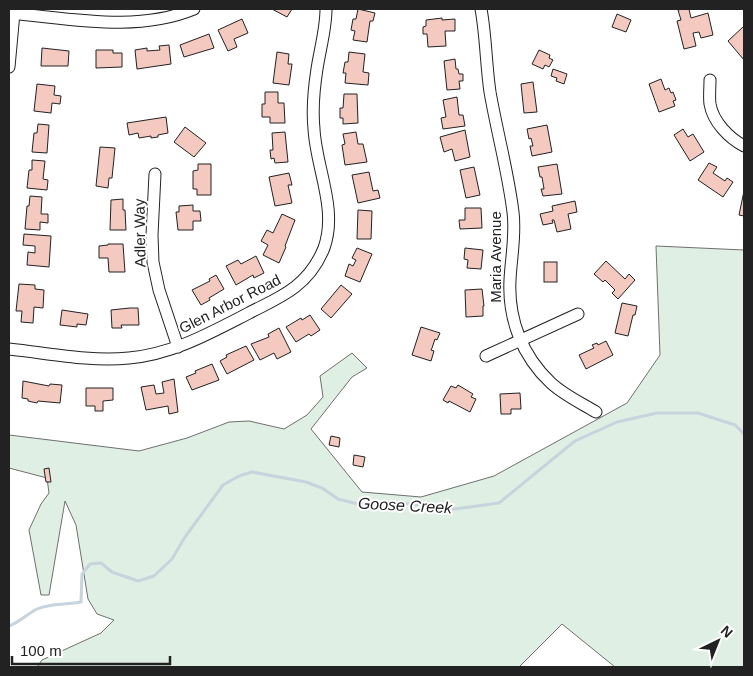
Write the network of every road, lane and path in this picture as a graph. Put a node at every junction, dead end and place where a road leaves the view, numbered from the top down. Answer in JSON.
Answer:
{"nodes":[{"id":1,"x":194,"y":9,"type":"edge"},
{"id":2,"x":326,"y":9,"type":"edge"},
{"id":3,"x":481,"y":9,"type":"edge"},
{"id":4,"x":11,"y":13,"type":"edge"},
{"id":5,"x":9,"y":67,"type":"edge"},
{"id":6,"x":710,"y":80,"type":"dead end"},
{"id":7,"x":744,"y":146,"type":"edge"},
{"id":8,"x":155,"y":174,"type":"dead end"},
{"id":9,"x":578,"y":314,"type":"dead end"},
{"id":10,"x":521,"y":340,"type":"junction"},
{"id":11,"x":178,"y":347,"type":"junction"},
{"id":12,"x":9,"y":349,"type":"edge"},
{"id":13,"x":486,"y":356,"type":"dead end"},
{"id":14,"x":596,"y":412,"type":"dead end"}],
"edges":[{"from":1,"to":4,"type":"street"},
{"from":2,"to":11,"type":"street","name":"Glen Arbor Road"},
{"from":3,"to":10,"type":"street","name":"Maria Avenue"},
{"from":4,"to":5,"type":"street"},
{"from":6,"to":7,"type":"street"},
{"from":8,"to":11,"type":"street","name":"Adler Way"},
{"from":9,"to":10,"type":"street"},
{"from":10,"to":13,"type":"street"},
{"from":10,"to":14,"type":"street","name":"Maria Avenue"},
{"from":11,"to":12,"type":"street","name":"Glen Arbor Road"}]}
